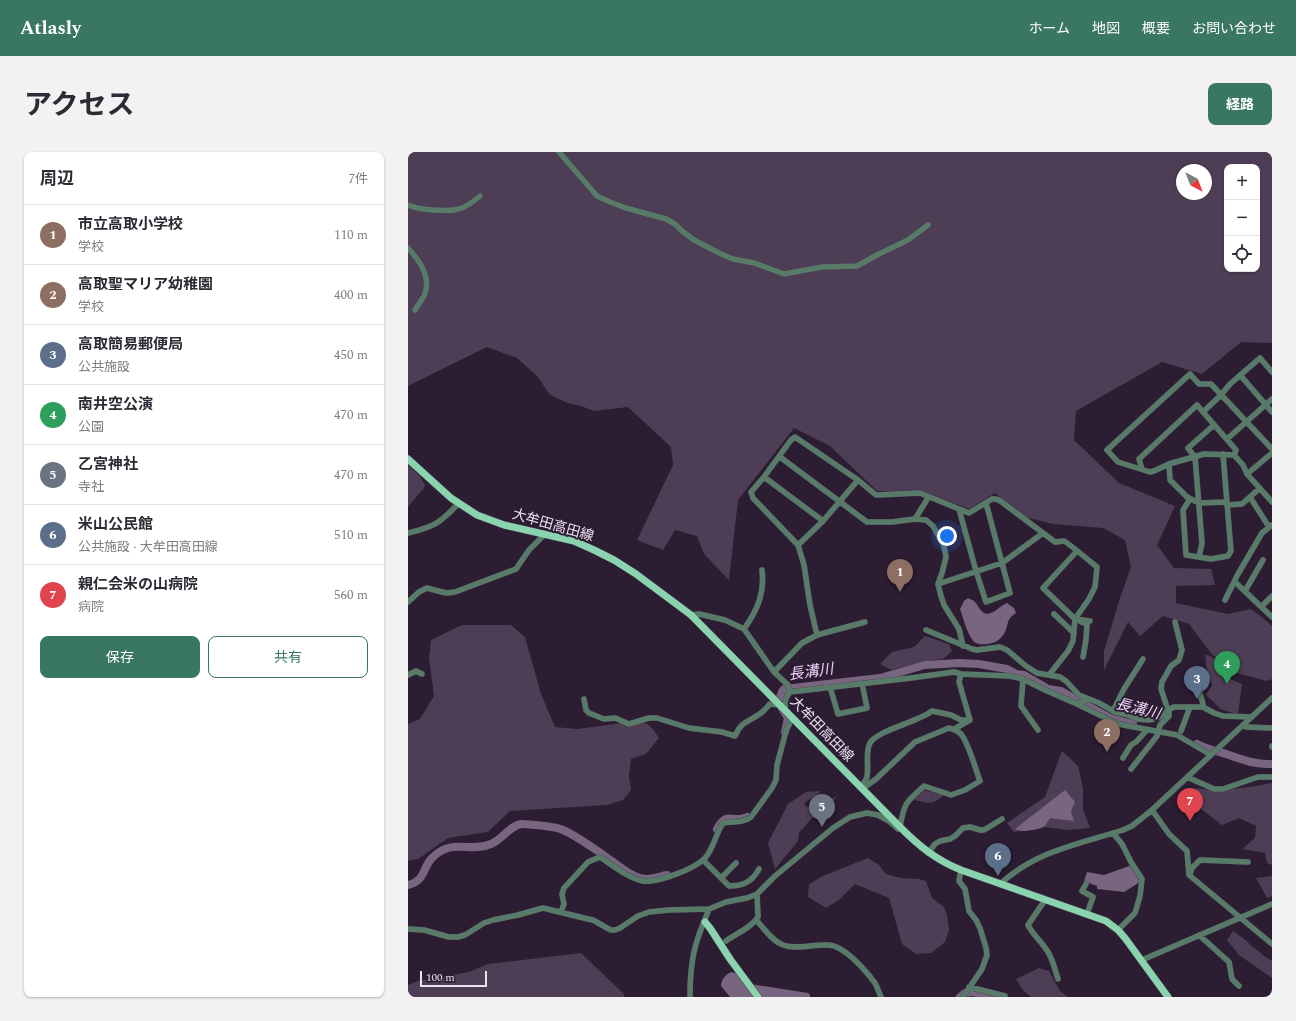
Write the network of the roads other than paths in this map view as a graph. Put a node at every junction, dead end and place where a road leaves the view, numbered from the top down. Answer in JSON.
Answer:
{"nodes":[{"id":1,"x":559,"y":152,"type":"edge"},
{"id":2,"x":480,"y":196,"type":"dead end"},
{"id":3,"x":408,"y":205,"type":"edge"},
{"id":4,"x":928,"y":225,"type":"dead end"},
{"id":5,"x":408,"y":248,"type":"edge"},
{"id":6,"x":415,"y":310,"type":"dead end"},
{"id":7,"x":1272,"y":372,"type":"edge"},
{"id":8,"x":1240,"y":375,"type":"junction"},
{"id":9,"x":1221,"y":395,"type":"junction"},
{"id":10,"x":1272,"y":399,"type":"edge"},
{"id":11,"x":1266,"y":405,"type":"junction"},
{"id":12,"x":1203,"y":412,"type":"junction"},
{"id":13,"x":1272,"y":412,"type":"edge"},
{"id":14,"x":1246,"y":422,"type":"junction"},
{"id":15,"x":1214,"y":425,"type":"junction"},
{"id":16,"x":1227,"y":439,"type":"junction"},
{"id":17,"x":1272,"y":449,"type":"edge"},
{"id":18,"x":1272,"y":453,"type":"edge"},
{"id":19,"x":1223,"y":454,"type":"junction"},
{"id":20,"x":1234,"y":455,"type":"junction"},
{"id":21,"x":780,"y":457,"type":"junction"},
{"id":22,"x":1195,"y":457,"type":"junction"},
{"id":23,"x":1267,"y":457,"type":"junction"},
{"id":24,"x":408,"y":459,"type":"edge"},
{"id":25,"x":1272,"y":463,"type":"edge"},
{"id":26,"x":1169,"y":464,"type":"junction"},
{"id":27,"x":1142,"y":469,"type":"junction"},
{"id":28,"x":1247,"y":474,"type":"junction"},
{"id":29,"x":764,"y":477,"type":"junction"},
{"id":30,"x":858,"y":480,"type":"junction"},
{"id":31,"x":1260,"y":488,"type":"junction"},
{"id":32,"x":1250,"y":497,"type":"junction"},
{"id":33,"x":928,"y":498,"type":"junction"},
{"id":34,"x":1190,"y":499,"type":"junction"},
{"id":35,"x":839,"y":502,"type":"junction"},
{"id":36,"x":1272,"y":502,"type":"edge"},
{"id":37,"x":986,"y":503,"type":"junction"},
{"id":38,"x":1199,"y":503,"type":"junction"},
{"id":39,"x":1227,"y":503,"type":"junction"},
{"id":40,"x":458,"y":504,"type":"junction"},
{"id":41,"x":958,"y":509,"type":"junction"},
{"id":42,"x":915,"y":519,"type":"junction"},
{"id":43,"x":823,"y":521,"type":"junction"},
{"id":44,"x":1271,"y":526,"type":"edge"},
{"id":45,"x":408,"y":533,"type":"edge"},
{"id":46,"x":1043,"y":533,"type":"junction"},
{"id":47,"x":545,"y":534,"type":"junction"},
{"id":48,"x":798,"y":545,"type":"junction"},
{"id":49,"x":1077,"y":552,"type":"junction"},
{"id":50,"x":1199,"y":557,"type":"junction"},
{"id":51,"x":1263,"y":560,"type":"dead end"},
{"id":52,"x":1002,"y":563,"type":"junction"},
{"id":53,"x":762,"y":570,"type":"dead end"},
{"id":54,"x":976,"y":571,"type":"junction"},
{"id":55,"x":1235,"y":582,"type":"junction"},
{"id":56,"x":938,"y":584,"type":"junction"},
{"id":57,"x":1245,"y":591,"type":"junction"},
{"id":58,"x":1272,"y":596,"type":"edge"},
{"id":59,"x":1225,"y":600,"type":"dead end"},
{"id":60,"x":408,"y":602,"type":"edge"},
{"id":61,"x":1262,"y":606,"type":"junction"},
{"id":62,"x":1054,"y":614,"type":"dead end"},
{"id":63,"x":692,"y":615,"type":"junction"},
{"id":64,"x":1272,"y":617,"type":"edge"},
{"id":65,"x":1075,"y":620,"type":"junction"},
{"id":66,"x":1090,"y":621,"type":"dead end"},
{"id":67,"x":865,"y":622,"type":"dead end"},
{"id":68,"x":1175,"y":622,"type":"dead end"},
{"id":69,"x":744,"y":629,"type":"junction"},
{"id":70,"x":926,"y":630,"type":"dead end"},
{"id":71,"x":1074,"y":633,"type":"junction"},
{"id":72,"x":817,"y":635,"type":"junction"},
{"id":73,"x":963,"y":646,"type":"junction"},
{"id":74,"x":1083,"y":657,"type":"dead end"},
{"id":75,"x":1143,"y":659,"type":"dead end"},
{"id":76,"x":774,"y":672,"type":"junction"},
{"id":77,"x":422,"y":674,"type":"dead end"},
{"id":78,"x":961,"y":674,"type":"junction"},
{"id":79,"x":408,"y":675,"type":"edge"},
{"id":80,"x":1049,"y":675,"type":"junction"},
{"id":81,"x":1023,"y":679,"type":"junction"},
{"id":82,"x":862,"y":683,"type":"junction"},
{"id":83,"x":1205,"y":686,"type":"dead end"},
{"id":84,"x":830,"y":687,"type":"junction"},
{"id":85,"x":790,"y":692,"type":"junction"},
{"id":86,"x":584,"y":699,"type":"dead end"},
{"id":87,"x":1088,"y":699,"type":"junction"},
{"id":88,"x":1271,"y":701,"type":"edge"},
{"id":89,"x":1077,"y":704,"type":"junction"},
{"id":90,"x":782,"y":707,"type":"junction"},
{"id":91,"x":1190,"y":707,"type":"junction"},
{"id":92,"x":1203,"y":707,"type":"junction"},
{"id":93,"x":1168,"y":709,"type":"junction"},
{"id":94,"x":1113,"y":711,"type":"junction"},
{"id":95,"x":1252,"y":717,"type":"junction"},
{"id":96,"x":792,"y":718,"type":"junction"},
{"id":97,"x":970,"y":720,"type":"junction"},
{"id":98,"x":1246,"y":727,"type":"dead end"},
{"id":99,"x":1272,"y":728,"type":"edge"},
{"id":100,"x":954,"y":729,"type":"junction"},
{"id":101,"x":1038,"y":730,"type":"dead end"},
{"id":102,"x":1147,"y":730,"type":"junction"},
{"id":103,"x":1181,"y":731,"type":"dead end"},
{"id":104,"x":1158,"y":732,"type":"junction"},
{"id":105,"x":1211,"y":755,"type":"junction"},
{"id":106,"x":1122,"y":758,"type":"dead end"},
{"id":107,"x":1131,"y":769,"type":"dead end"},
{"id":108,"x":1187,"y":777,"type":"junction"},
{"id":109,"x":1272,"y":777,"type":"edge"},
{"id":110,"x":861,"y":788,"type":"junction"},
{"id":111,"x":1152,"y":810,"type":"junction"},
{"id":112,"x":1002,"y":819,"type":"dead end"},
{"id":113,"x":900,"y":827,"type":"junction"},
{"id":114,"x":1113,"y":833,"type":"junction"},
{"id":115,"x":928,"y":852,"type":"junction"},
{"id":116,"x":703,"y":860,"type":"junction"},
{"id":117,"x":1248,"y":862,"type":"dead end"},
{"id":118,"x":736,"y":863,"type":"dead end"},
{"id":119,"x":758,"y":869,"type":"dead end"},
{"id":120,"x":961,"y":870,"type":"junction"},
{"id":121,"x":1189,"y":875,"type":"junction"},
{"id":122,"x":721,"y":878,"type":"junction"},
{"id":123,"x":1000,"y":884,"type":"junction"},
{"id":124,"x":1086,"y":884,"type":"dead end"},
{"id":125,"x":757,"y":894,"type":"junction"},
{"id":126,"x":1045,"y":900,"type":"junction"},
{"id":127,"x":1272,"y":904,"type":"edge"},
{"id":128,"x":709,"y":909,"type":"junction"},
{"id":129,"x":561,"y":912,"type":"junction"},
{"id":130,"x":1087,"y":914,"type":"junction"},
{"id":131,"x":1240,"y":918,"type":"junction"},
{"id":132,"x":756,"y":920,"type":"junction"},
{"id":133,"x":705,"y":922,"type":"junction"},
{"id":134,"x":408,"y":928,"type":"edge"},
{"id":135,"x":1118,"y":930,"type":"junction"},
{"id":136,"x":1199,"y":935,"type":"junction"},
{"id":137,"x":726,"y":941,"type":"dead end"},
{"id":138,"x":1272,"y":944,"type":"edge"},
{"id":139,"x":1142,"y":960,"type":"junction"},
{"id":140,"x":1058,"y":979,"type":"dead end"},
{"id":141,"x":1238,"y":986,"type":"dead end"},
{"id":142,"x":969,"y":987,"type":"junction"},
{"id":143,"x":1005,"y":996,"type":"edge"},
{"id":144,"x":690,"y":997,"type":"edge"},
{"id":145,"x":758,"y":997,"type":"edge"},
{"id":146,"x":881,"y":997,"type":"edge"},
{"id":147,"x":963,"y":997,"type":"edge"},
{"id":148,"x":1168,"y":997,"type":"edge"}],
"edges":[{"from":1,"to":4,"type":"street"},
{"from":2,"to":3,"type":"street"},
{"from":5,"to":6,"type":"street"},
{"from":7,"to":8,"type":"street"},
{"from":8,"to":9,"type":"street"},
{"from":8,"to":11,"type":"street"},
{"from":9,"to":12,"type":"street"},
{"from":9,"to":14,"type":"street"},
{"from":9,"to":27,"type":"street"},
{"from":10,"to":11,"type":"street"},
{"from":11,"to":13,"type":"street"},
{"from":11,"to":14,"type":"street"},
{"from":12,"to":15,"type":"street"},
{"from":12,"to":27,"type":"street"},
{"from":14,"to":16,"type":"street"},
{"from":14,"to":17,"type":"street"},
{"from":15,"to":16,"type":"street"},
{"from":15,"to":22,"type":"street"},
{"from":16,"to":20,"type":"street"},
{"from":18,"to":23,"type":"street"},
{"from":19,"to":20,"type":"street"},
{"from":19,"to":22,"type":"street"},
{"from":19,"to":39,"type":"street"},
{"from":20,"to":28,"type":"street"},
{"from":21,"to":29,"type":"street"},
{"from":21,"to":30,"type":"street"},
{"from":21,"to":35,"type":"street"},
{"from":22,"to":26,"type":"street"},
{"from":22,"to":38,"type":"street"},
{"from":23,"to":25,"type":"street"},
{"from":23,"to":28,"type":"street"},
{"from":24,"to":40,"type":"main road","name":"大牟田高田線"},
{"from":26,"to":27,"type":"street"},
{"from":26,"to":34,"type":"street"},
{"from":28,"to":31,"type":"street"},
{"from":29,"to":43,"type":"street"},
{"from":29,"to":48,"type":"street"},
{"from":30,"to":33,"type":"street"},
{"from":30,"to":35,"type":"street"},
{"from":31,"to":32,"type":"street"},
{"from":31,"to":36,"type":"street"},
{"from":32,"to":39,"type":"street"},
{"from":32,"to":44,"type":"street"},
{"from":33,"to":41,"type":"street"},
{"from":33,"to":42,"type":"street"},
{"from":34,"to":38,"type":"street"},
{"from":34,"to":50,"type":"street"},
{"from":35,"to":42,"type":"street"},
{"from":35,"to":43,"type":"street"},
{"from":37,"to":41,"type":"street"},
{"from":37,"to":46,"type":"street"},
{"from":37,"to":52,"type":"street"},
{"from":38,"to":39,"type":"street"},
{"from":38,"to":50,"type":"street"},
{"from":39,"to":50,"type":"street"},
{"from":40,"to":45,"type":"street"},
{"from":40,"to":47,"type":"main road","name":"大牟田高田線"},
{"from":41,"to":54,"type":"street"},
{"from":42,"to":56,"type":"street"},
{"from":43,"to":48,"type":"street"},
{"from":44,"to":55,"type":"street"},
{"from":46,"to":49,"type":"street"},
{"from":46,"to":52,"type":"street"},
{"from":47,"to":60,"type":"street"},
{"from":47,"to":63,"type":"main road","name":"大牟田高田線"},
{"from":48,"to":72,"type":"street"},
{"from":49,"to":65,"type":"street"},
{"from":49,"to":65,"type":"street"},
{"from":51,"to":57,"type":"street"},
{"from":52,"to":54,"type":"street"},
{"from":52,"to":54,"type":"street"},
{"from":53,"to":69,"type":"street"},
{"from":54,"to":56,"type":"street"},
{"from":55,"to":57,"type":"street"},
{"from":55,"to":59,"type":"street"},
{"from":56,"to":73,"type":"street"},
{"from":57,"to":61,"type":"street"},
{"from":58,"to":61,"type":"street"},
{"from":61,"to":64,"type":"street"},
{"from":62,"to":71,"type":"street"},
{"from":63,"to":69,"type":"street"},
{"from":63,"to":90,"type":"main road","name":"大牟田高田線"},
{"from":65,"to":66,"type":"street"},
{"from":65,"to":71,"type":"street"},
{"from":65,"to":74,"type":"street"},
{"from":67,"to":72,"type":"street"},
{"from":68,"to":93,"type":"street"},
{"from":69,"to":76,"type":"street"},
{"from":70,"to":73,"type":"street"},
{"from":71,"to":80,"type":"street"},
{"from":72,"to":76,"type":"street"},
{"from":73,"to":80,"type":"street"},
{"from":75,"to":94,"type":"street"},
{"from":76,"to":85,"type":"street"},
{"from":77,"to":79,"type":"street"},
{"from":78,"to":81,"type":"street"},
{"from":78,"to":82,"type":"street"},
{"from":78,"to":97,"type":"street"},
{"from":80,"to":87,"type":"street"},
{"from":81,"to":89,"type":"street"},
{"from":81,"to":101,"type":"street"},
{"from":82,"to":84,"type":"street"},
{"from":82,"to":84,"type":"street"},
{"from":83,"to":92,"type":"street"},
{"from":84,"to":85,"type":"street"},
{"from":85,"to":90,"type":"street"},
{"from":86,"to":90,"type":"street"},
{"from":87,"to":89,"type":"street"},
{"from":87,"to":94,"type":"street"},
{"from":88,"to":95,"type":"street"},
{"from":89,"to":102,"type":"street"},
{"from":90,"to":96,"type":"main road","name":"大牟田高田線"},
{"from":91,"to":92,"type":"street"},
{"from":91,"to":93,"type":"street"},
{"from":91,"to":103,"type":"street"},
{"from":92,"to":95,"type":"street"},
{"from":93,"to":94,"type":"street"},
{"from":93,"to":104,"type":"street"},
{"from":95,"to":105,"type":"street"},
{"from":96,"to":110,"type":"main road","name":"大牟田高田線"},
{"from":96,"to":116,"type":"street"},
{"from":97,"to":100,"type":"street"},
{"from":97,"to":110,"type":"street"},
{"from":98,"to":99,"type":"street"},
{"from":100,"to":110,"type":"street"},
{"from":100,"to":113,"type":"street"},
{"from":102,"to":104,"type":"street"},
{"from":102,"to":106,"type":"street"},
{"from":104,"to":105,"type":"street"},
{"from":104,"to":107,"type":"street"},
{"from":105,"to":108,"type":"street"},
{"from":108,"to":109,"type":"street"},
{"from":108,"to":111,"type":"street"},
{"from":110,"to":113,"type":"main road","name":"大牟田高田線"},
{"from":111,"to":114,"type":"street"},
{"from":111,"to":121,"type":"street"},
{"from":112,"to":115,"type":"street"},
{"from":113,"to":115,"type":"main road","name":"大牟田高田線"},
{"from":113,"to":125,"type":"street"},
{"from":114,"to":123,"type":"street"},
{"from":114,"to":135,"type":"street"},
{"from":115,"to":120,"type":"main road","name":"大牟田高田線"},
{"from":116,"to":122,"type":"street"},
{"from":116,"to":129,"type":"street"},
{"from":117,"to":121,"type":"street"},
{"from":118,"to":122,"type":"street"},
{"from":119,"to":122,"type":"street"},
{"from":120,"to":123,"type":"main road","name":"大牟田高田線"},
{"from":120,"to":142,"type":"street"},
{"from":121,"to":131,"type":"street"},
{"from":123,"to":126,"type":"main road","name":"大牟田高田線"},
{"from":124,"to":130,"type":"street"},
{"from":125,"to":128,"type":"street"},
{"from":125,"to":132,"type":"street"},
{"from":126,"to":130,"type":"main road","name":"大牟田高田線"},
{"from":126,"to":140,"type":"street"},
{"from":127,"to":131,"type":"street"},
{"from":128,"to":129,"type":"street"},
{"from":128,"to":133,"type":"street"},
{"from":129,"to":134,"type":"street"},
{"from":130,"to":135,"type":"main road","name":"大牟田高田線"},
{"from":131,"to":136,"type":"street"},
{"from":131,"to":138,"type":"street"},
{"from":132,"to":137,"type":"street"},
{"from":132,"to":146,"type":"street"},
{"from":133,"to":144,"type":"street"},
{"from":133,"to":145,"type":"main road"},
{"from":135,"to":139,"type":"main road","name":"大牟田高田線"},
{"from":136,"to":139,"type":"street"},
{"from":136,"to":141,"type":"street"},
{"from":139,"to":148,"type":"main road","name":"大牟田高田線"},
{"from":142,"to":143,"type":"street"},
{"from":142,"to":147,"type":"street"}]}
